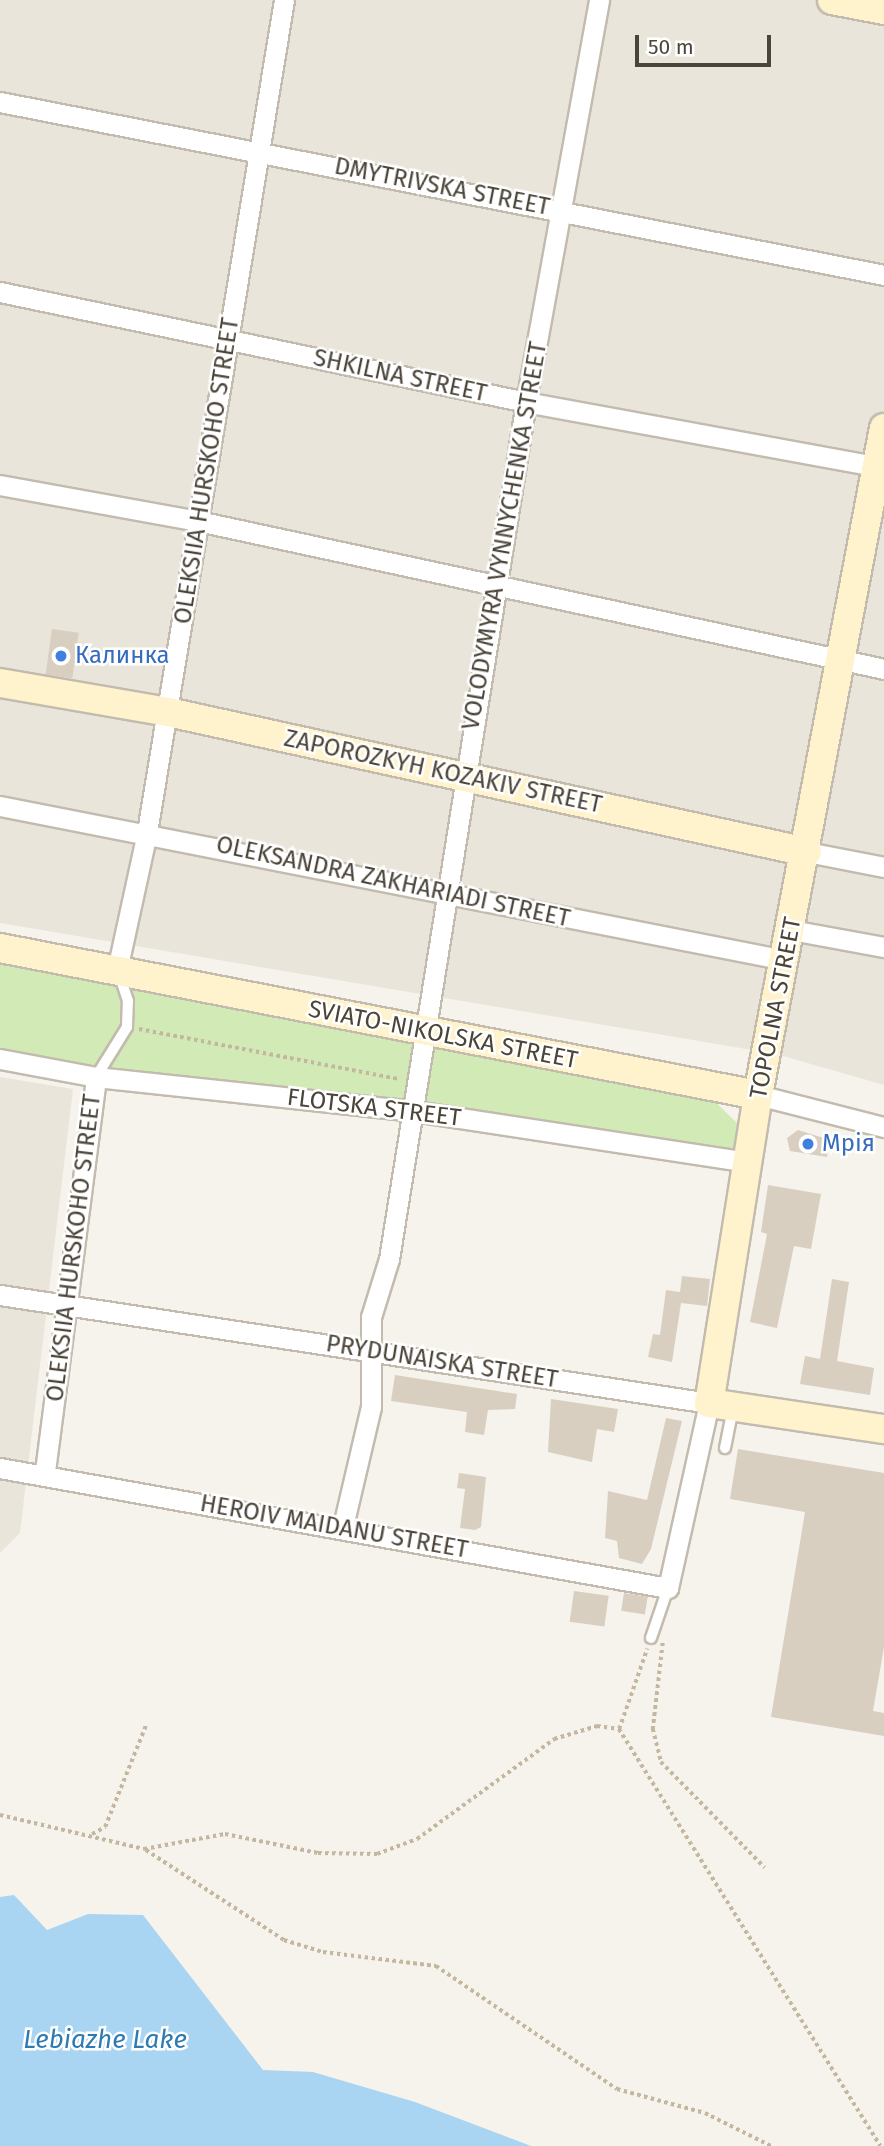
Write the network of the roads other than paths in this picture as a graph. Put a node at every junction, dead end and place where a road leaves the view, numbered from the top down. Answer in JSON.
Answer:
{"nodes":[{"id":1,"x":284,"y":0,"type":"edge"},
{"id":2,"x":599,"y":0,"type":"edge"},
{"id":3,"x":831,"y":0,"type":"edge"},
{"id":4,"x":884,"y":10,"type":"edge"},
{"id":5,"x":0,"y":102,"type":"edge"},
{"id":6,"x":259,"y":152,"type":"junction"},
{"id":7,"x":564,"y":210,"type":"junction"},
{"id":8,"x":884,"y":275,"type":"edge"},
{"id":9,"x":0,"y":292,"type":"edge"},
{"id":10,"x":229,"y":341,"type":"junction"},
{"id":11,"x":526,"y":402,"type":"junction"},
{"id":12,"x":884,"y":428,"type":"edge"},
{"id":13,"x":882,"y":468,"type":"edge"},
{"id":14,"x":0,"y":485,"type":"edge"},
{"id":15,"x":198,"y":521,"type":"junction"},
{"id":16,"x":499,"y":590,"type":"junction"},
{"id":17,"x":841,"y":660,"type":"junction"},
{"id":18,"x":884,"y":668,"type":"edge"},
{"id":19,"x":0,"y":682,"type":"edge"},
{"id":20,"x":168,"y":712,"type":"junction"},
{"id":21,"x":464,"y":777,"type":"junction"},
{"id":22,"x":0,"y":806,"type":"edge"},
{"id":23,"x":147,"y":832,"type":"junction"},
{"id":24,"x":807,"y":852,"type":"junction"},
{"id":25,"x":884,"y":867,"type":"edge"},
{"id":26,"x":446,"y":894,"type":"junction"},
{"id":27,"x":791,"y":930,"type":"junction"},
{"id":28,"x":884,"y":947,"type":"edge"},
{"id":29,"x":0,"y":948,"type":"edge"},
{"id":30,"x":785,"y":960,"type":"junction"},
{"id":31,"x":117,"y":970,"type":"junction"},
{"id":32,"x":425,"y":1032,"type":"junction"},
{"id":33,"x":0,"y":1059,"type":"edge"},
{"id":34,"x":96,"y":1077,"type":"junction"},
{"id":35,"x":758,"y":1095,"type":"junction"},
{"id":36,"x":414,"y":1111,"type":"junction"},
{"id":37,"x":884,"y":1127,"type":"edge"},
{"id":38,"x":747,"y":1162,"type":"junction"},
{"id":39,"x":0,"y":1295,"type":"edge"},
{"id":40,"x":67,"y":1306,"type":"junction"},
{"id":41,"x":374,"y":1350,"type":"junction"},
{"id":42,"x":721,"y":1405,"type":"junction"},
{"id":43,"x":884,"y":1429,"type":"edge"},
{"id":44,"x":725,"y":1448,"type":"dead end"},
{"id":45,"x":0,"y":1468,"type":"edge"},
{"id":46,"x":45,"y":1471,"type":"junction"},
{"id":47,"x":343,"y":1526,"type":"junction"},
{"id":48,"x":668,"y":1588,"type":"junction"},
{"id":49,"x":651,"y":1638,"type":"road end"}],
"edges":[{"from":1,"to":6,"type":"street","name":"OLEKSIIA HURSKOHO STREET"},
{"from":2,"to":7,"type":"street","name":"VOLODYMYRA VYNNYCHENKA STREET"},
{"from":3,"to":4,"type":"main road"},
{"from":5,"to":6,"type":"street","name":"DMYTRIVSKA STREET"},
{"from":6,"to":7,"type":"street","name":"DMYTRIVSKA STREET"},
{"from":6,"to":10,"type":"street","name":"OLEKSIIA HURSKOHO STREET"},
{"from":7,"to":8,"type":"street","name":"DMYTRIVSKA STREET"},
{"from":7,"to":11,"type":"street","name":"VOLODYMYRA VYNNYCHENKA STREET"},
{"from":9,"to":10,"type":"street","name":"SHKILNA STREET"},
{"from":10,"to":11,"type":"street","name":"SHKILNA STREET"},
{"from":10,"to":15,"type":"street","name":"OLEKSIIA HURSKOHO STREET"},
{"from":11,"to":13,"type":"street","name":"SHKILNA STREET"},
{"from":11,"to":16,"type":"street","name":"VOLODYMYRA VYNNYCHENKA STREET"},
{"from":12,"to":13,"type":"main road","name":"TOPOLNA STREET"},
{"from":13,"to":17,"type":"main road","name":"TOPOLNA STREET"},
{"from":14,"to":15,"type":"street"},
{"from":15,"to":16,"type":"street"},
{"from":15,"to":20,"type":"street","name":"OLEKSIIA HURSKOHO STREET"},
{"from":16,"to":17,"type":"street"},
{"from":16,"to":21,"type":"street","name":"VOLODYMYRA VYNNYCHENKA STREET"},
{"from":17,"to":18,"type":"street"},
{"from":17,"to":24,"type":"main road","name":"TOPOLNA STREET"},
{"from":19,"to":20,"type":"main road","name":"ZAPOROZKYH KOZAKIV STREET"},
{"from":20,"to":21,"type":"main road","name":"ZAPOROZKYH KOZAKIV STREET"},
{"from":20,"to":23,"type":"street","name":"OLEKSIIA HURSKOHO STREET"},
{"from":21,"to":24,"type":"main road","name":"ZAPOROZKYH KOZAKIV STREET"},
{"from":21,"to":26,"type":"street","name":"VOLODYMYRA VYNNYCHENKA STREET"},
{"from":22,"to":23,"type":"street","name":"OLEKSANDRA ZAKHARIADI STREET"},
{"from":23,"to":26,"type":"street","name":"OLEKSANDRA ZAKHARIADI STREET"},
{"from":23,"to":31,"type":"street","name":"OLEKSIIA HURSKOHO STREET"},
{"from":24,"to":25,"type":"street","name":"ZAPOROZKYH KOZAKIV STREET"},
{"from":24,"to":27,"type":"main road","name":"TOPOLNA STREET"},
{"from":26,"to":30,"type":"street","name":"OLEKSANDRA ZAKHARIADI STREET"},
{"from":26,"to":32,"type":"street","name":"VOLODYMYRA VYNNYCHENKA STREET"},
{"from":27,"to":28,"type":"street"},
{"from":27,"to":30,"type":"main road","name":"TOPOLNA STREET"},
{"from":29,"to":31,"type":"main road","name":"SVIATO-NIKOLSKA STREET"},
{"from":30,"to":35,"type":"main road","name":"TOPOLNA STREET"},
{"from":31,"to":32,"type":"main road","name":"SVIATO-NIKOLSKA STREET"},
{"from":31,"to":34,"type":"lane","name":"OLEKSIIA HURSKOHO STREET"},
{"from":32,"to":35,"type":"main road","name":"SVIATO-NIKOLSKA STREET"},
{"from":32,"to":36,"type":"street","name":"VOLODYMYRA VYNNYCHENKA STREET"},
{"from":33,"to":34,"type":"street","name":"FLOTSKA STREET"},
{"from":34,"to":36,"type":"street","name":"FLOTSKA STREET"},
{"from":34,"to":40,"type":"street","name":"OLEKSIIA HURSKOHO STREET"},
{"from":35,"to":37,"type":"street","name":"SVIATO-NIKOLSKA STREET"},
{"from":35,"to":38,"type":"main road","name":"TOPOLNA STREET"},
{"from":36,"to":38,"type":"street","name":"FLOTSKA STREET"},
{"from":36,"to":41,"type":"street","name":"VOLODYMYRA VYNNYCHENKA STREET"},
{"from":38,"to":42,"type":"main road","name":"TOPOLNA STREET"},
{"from":39,"to":40,"type":"street","name":"PRYDUNAISKA STREET"},
{"from":40,"to":41,"type":"street","name":"PRYDUNAISKA STREET"},
{"from":40,"to":46,"type":"street","name":"OLEKSIIA HURSKOHO STREET"},
{"from":41,"to":42,"type":"street","name":"PRYDUNAISKA STREET"},
{"from":41,"to":47,"type":"street","name":"VOLODYMYRA VYNNYCHENKA STREET"},
{"from":42,"to":43,"type":"main road","name":"PRYDUNAISKA STREET"},
{"from":42,"to":44,"type":"lane"},
{"from":42,"to":48,"type":"street","name":"TOPOLNA STREET"},
{"from":45,"to":46,"type":"street","name":"HEROIV MAIDANU STREET"},
{"from":46,"to":47,"type":"street","name":"HEROIV MAIDANU STREET"},
{"from":47,"to":48,"type":"street","name":"HEROIV MAIDANU STREET"},
{"from":48,"to":49,"type":"lane"}]}
